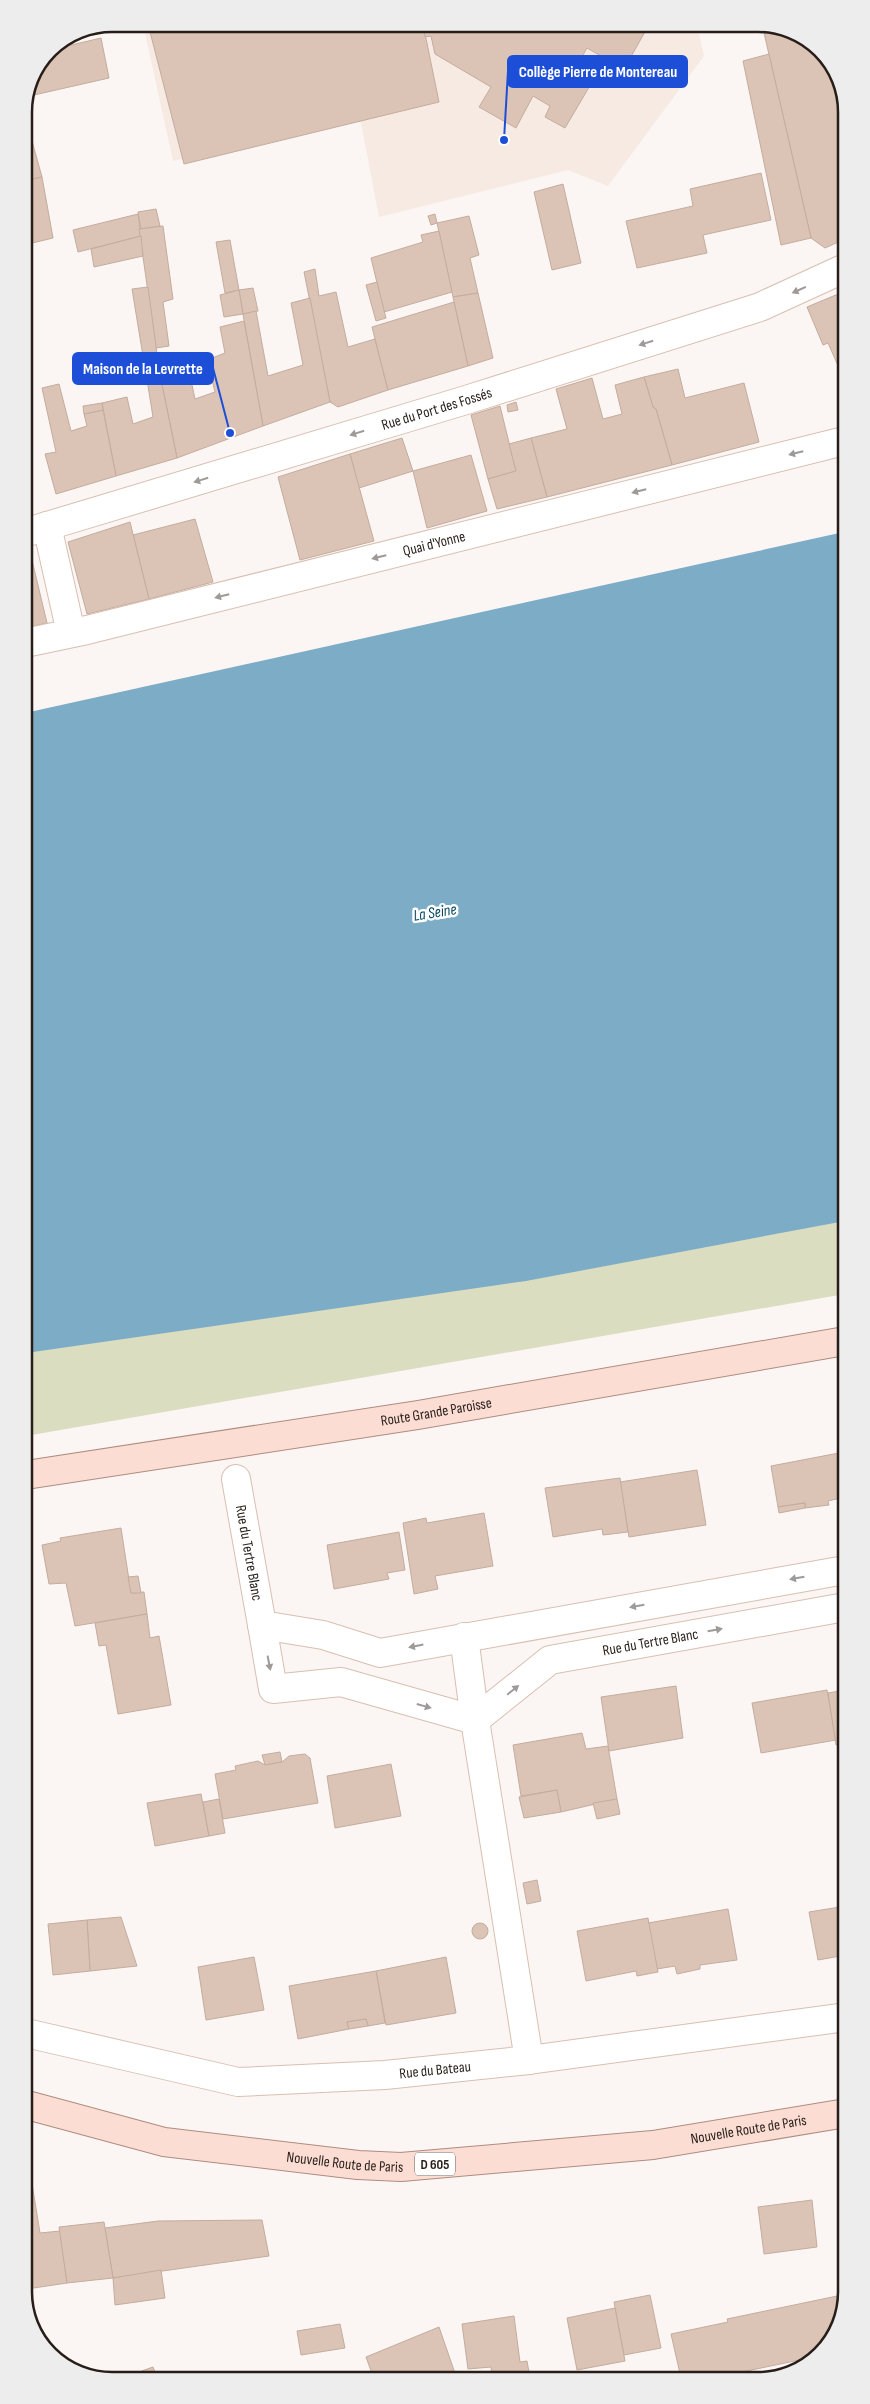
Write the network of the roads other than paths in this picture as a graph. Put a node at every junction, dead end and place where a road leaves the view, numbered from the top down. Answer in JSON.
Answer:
{"nodes":[{"id":1,"x":838,"y":271,"type":"edge"},
{"id":2,"x":838,"y":442,"type":"edge"},
{"id":3,"x":36,"y":530,"type":"edge"},
{"id":4,"x":71,"y":633,"type":"junction"},
{"id":5,"x":33,"y":642,"type":"edge"},
{"id":6,"x":838,"y":1342,"type":"edge"},
{"id":7,"x":32,"y":1474,"type":"edge"},
{"id":8,"x":236,"y":1479,"type":"dead end"},
{"id":9,"x":838,"y":1571,"type":"edge"},
{"id":10,"x":838,"y":1608,"type":"edge"},
{"id":11,"x":262,"y":1625,"type":"junction"},
{"id":12,"x":464,"y":1637,"type":"junction"},
{"id":13,"x":475,"y":1720,"type":"junction"},
{"id":14,"x":838,"y":2019,"type":"edge"},
{"id":15,"x":32,"y":2034,"type":"edge"},
{"id":16,"x":530,"y":2060,"type":"junction"},
{"id":17,"x":32,"y":2107,"type":"edge"},
{"id":18,"x":838,"y":2114,"type":"edge"}],
"edges":[{"from":1,"to":3,"type":"street","name":"Rue du Port des Fossés","one_way":true},
{"from":2,"to":4,"type":"street","name":"Quai d'Yonne","one_way":true},
{"from":3,"to":4,"type":"street"},
{"from":4,"to":5,"type":"street","name":"Quai d'Yonne"},
{"from":6,"to":7,"type":"main road","name":"Route Grande Paroisse"},
{"from":8,"to":11,"type":"street","name":"Rue du Tertre Blanc"},
{"from":9,"to":12,"type":"street","one_way":true},
{"from":13,"to":10,"type":"street","name":"Rue du Tertre Blanc","one_way":true},
{"from":12,"to":11,"type":"street","one_way":true},
{"from":11,"to":13,"type":"street","name":"Rue du Tertre Blanc","one_way":true},
{"from":12,"to":13,"type":"street"},
{"from":13,"to":16,"type":"street"},
{"from":14,"to":16,"type":"street","name":"Rue du Bateau"},
{"from":15,"to":16,"type":"street","name":"Rue du Bateau"},
{"from":17,"to":18,"type":"main road","name":"Nouvelle Route de Paris","number":"D 605"}]}
